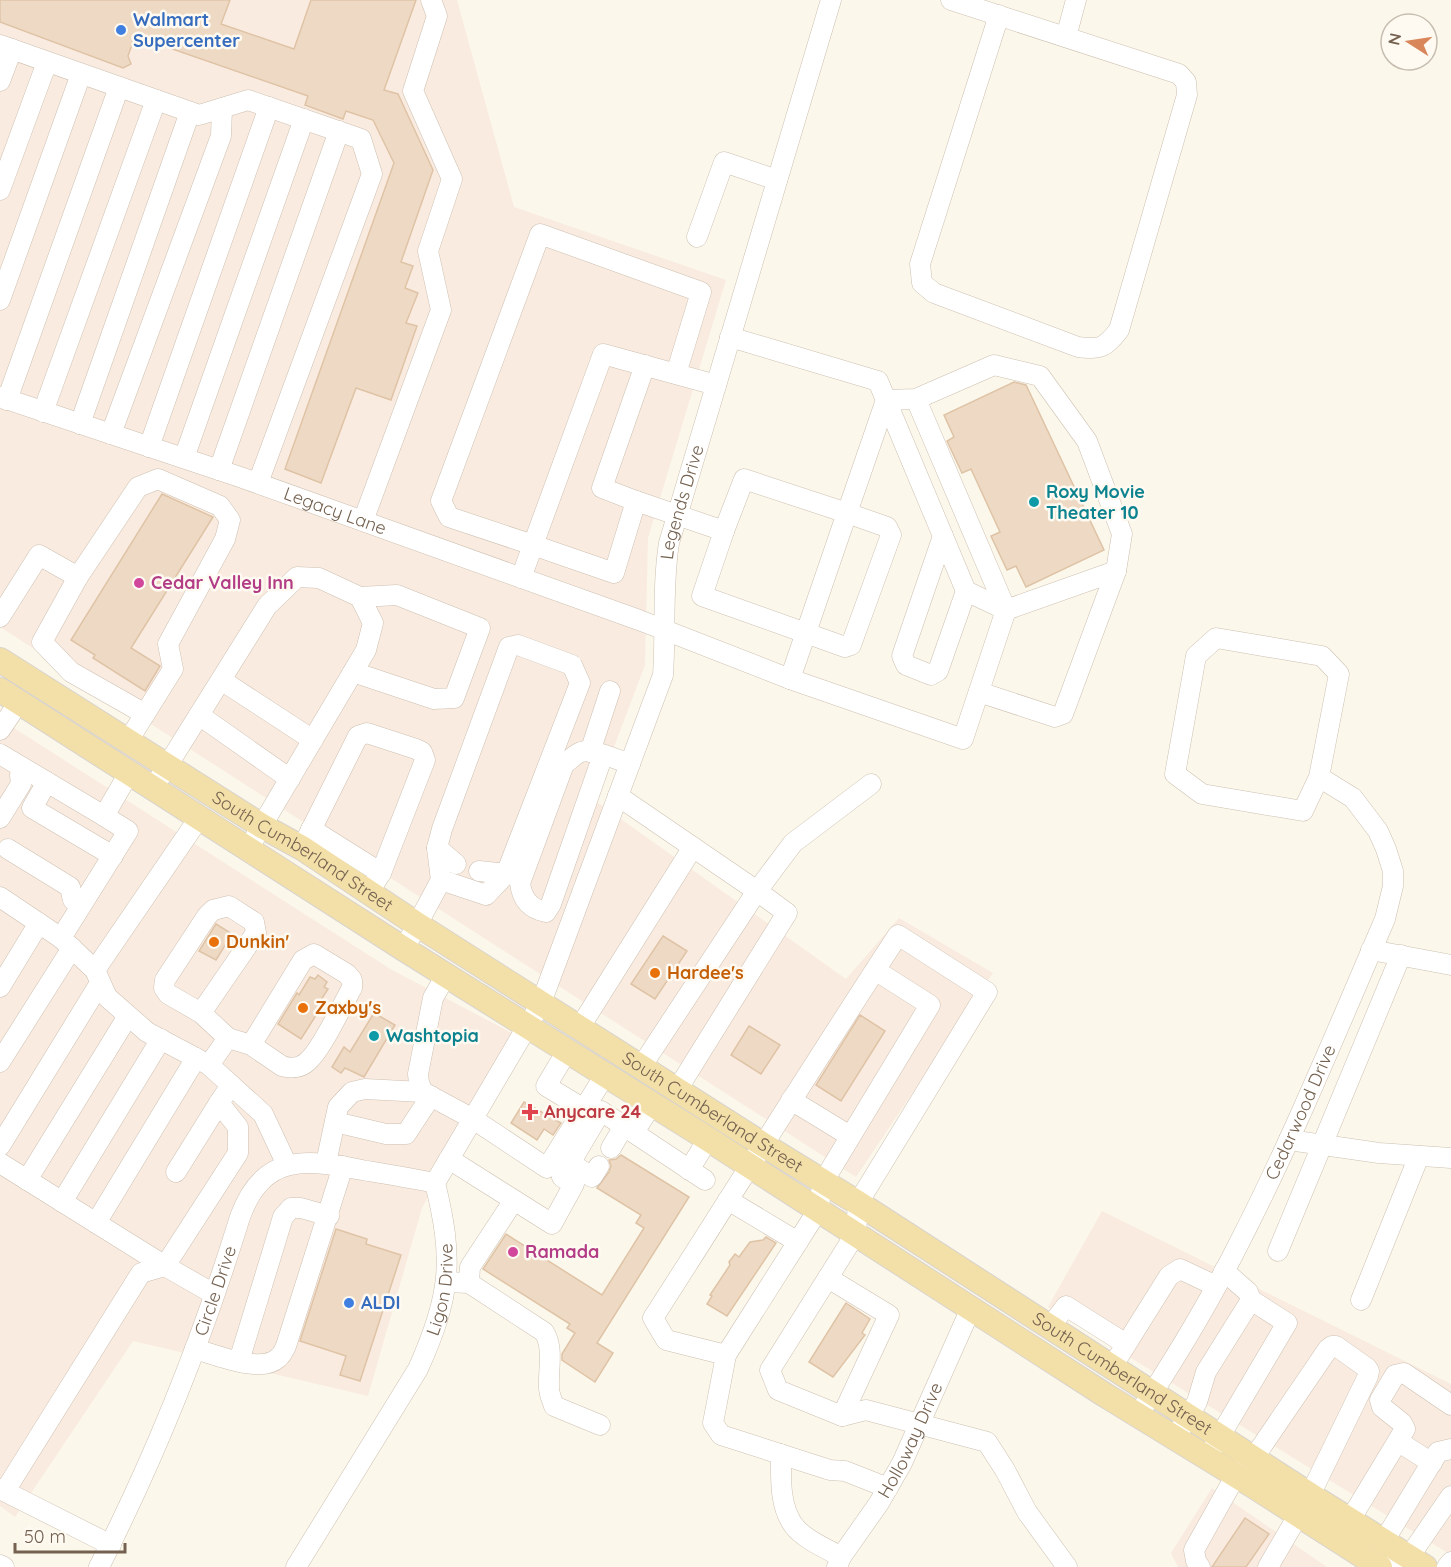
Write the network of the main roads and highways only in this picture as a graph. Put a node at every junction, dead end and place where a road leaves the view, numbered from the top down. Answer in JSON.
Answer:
{"nodes":[{"id":1,"x":0,"y":660,"type":"edge"},
{"id":2,"x":9,"y":696,"type":"edge"},
{"id":3,"x":1305,"y":1505,"type":"junction"},
{"id":4,"x":1417,"y":1562,"type":"edge"},
{"id":5,"x":1379,"y":1567,"type":"edge"}],
"edges":[{"from":1,"to":3,"type":"main road","name":"South Cumberland Street"},
{"from":2,"to":3,"type":"main road","name":"South Cumberland Street"},
{"from":3,"to":4,"type":"main road","name":"South Cumberland Street"},
{"from":3,"to":5,"type":"main road","name":"South Cumberland Street"}]}
